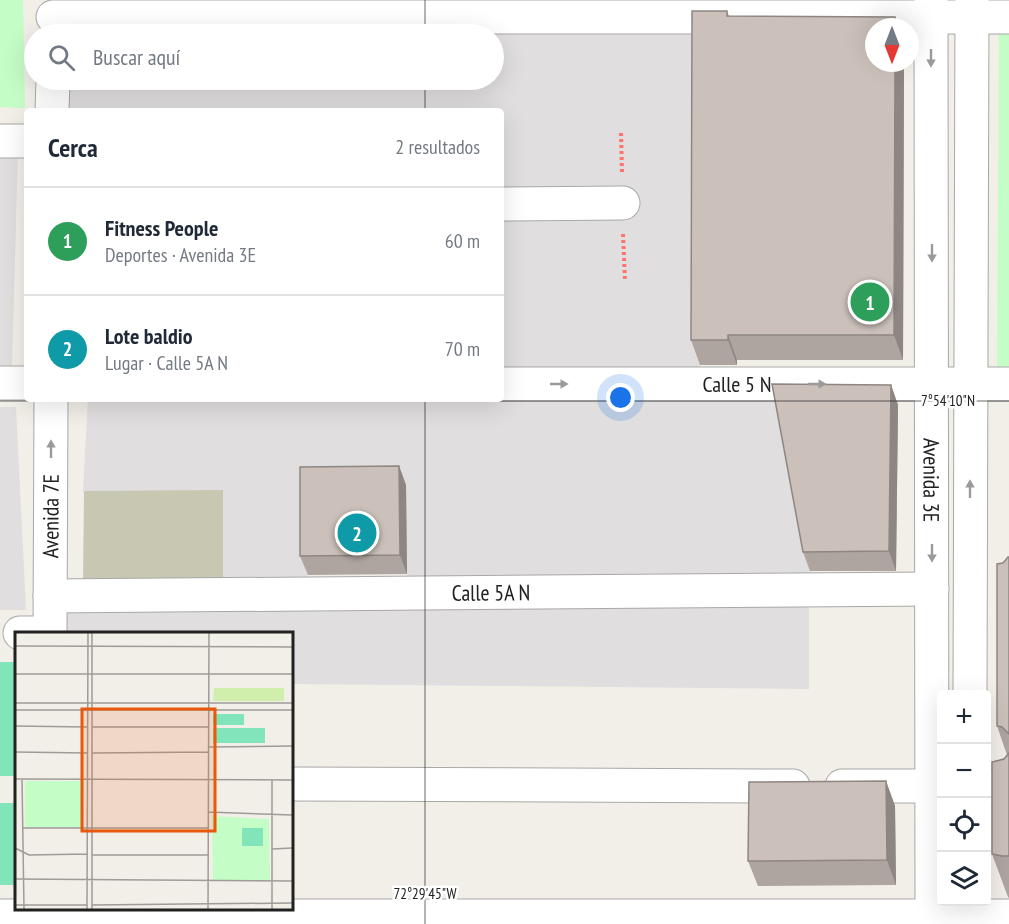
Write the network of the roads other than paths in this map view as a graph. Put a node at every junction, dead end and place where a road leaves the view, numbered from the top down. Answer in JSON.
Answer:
{"nodes":[{"id":1,"x":931,"y":8,"type":"edge"},
{"id":2,"x":972,"y":8,"type":"edge"},
{"id":3,"x":53,"y":17,"type":"edge"},
{"id":4,"x":1009,"y":17,"type":"edge"},
{"id":5,"x":52,"y":90,"type":"edge"},
{"id":6,"x":52,"y":108,"type":"edge"},
{"id":7,"x":0,"y":141,"type":"edge"},
{"id":8,"x":24,"y":141,"type":"edge"},
{"id":9,"x":623,"y":203,"type":"dead end"},
{"id":10,"x":504,"y":204,"type":"edge"},
{"id":11,"x":0,"y":383,"type":"edge"},
{"id":12,"x":24,"y":383,"type":"edge"},
{"id":13,"x":504,"y":384,"type":"edge"},
{"id":14,"x":932,"y":384,"type":"junction"},
{"id":15,"x":971,"y":384,"type":"junction"},
{"id":16,"x":1009,"y":384,"type":"edge"},
{"id":17,"x":51,"y":402,"type":"edge"},
{"id":18,"x":932,"y":589,"type":"junction"},
{"id":19,"x":50,"y":596,"type":"junction"},
{"id":20,"x":50,"y":632,"type":"edge"},
{"id":21,"x":970,"y":661,"type":"junction"},
{"id":22,"x":932,"y":662,"type":"junction"},
{"id":23,"x":970,"y":690,"type":"edge"},
{"id":24,"x":292,"y":784,"type":"edge"},
{"id":25,"x":932,"y":786,"type":"junction"},
{"id":26,"x":1009,"y":787,"type":"edge"},
{"id":27,"x":991,"y":788,"type":"edge"},
{"id":28,"x":969,"y":914,"type":"edge"},
{"id":29,"x":0,"y":916,"type":"edge"},
{"id":30,"x":49,"y":916,"type":"edge"},
{"id":31,"x":1009,"y":916,"type":"edge"},
{"id":32,"x":932,"y":920,"type":"edge"}],
"edges":[{"from":1,"to":2,"type":"street"},
{"from":1,"to":3,"type":"street"},
{"from":1,"to":14,"type":"street","name":"Avenida 3E","one_way":true},
{"from":2,"to":4,"type":"street"},
{"from":2,"to":15,"type":"street","name":"Avenida 3E"},
{"from":5,"to":6,"type":"street"},
{"from":7,"to":8,"type":"street"},
{"from":9,"to":10,"type":"street"},
{"from":11,"to":12,"type":"street"},
{"from":13,"to":14,"type":"street","name":"Calle 5 N","one_way":true},
{"from":14,"to":15,"type":"street","name":"Calle 5 N"},
{"from":14,"to":18,"type":"street","name":"Avenida 3E","one_way":true},
{"from":15,"to":16,"type":"street","name":"Calle 5 N"},
{"from":21,"to":15,"type":"street","name":"Avenida 3E","one_way":true},
{"from":19,"to":17,"type":"street","name":"Avenida 7E","one_way":true},
{"from":18,"to":19,"type":"street","name":"Calle 5A N"},
{"from":18,"to":22,"type":"street","name":"Avenida 3E"},
{"from":19,"to":20,"type":"street","name":"Avenida 7E"},
{"from":21,"to":22,"type":"street"},
{"from":21,"to":23,"type":"street","name":"Avenida 3E"},
{"from":22,"to":25,"type":"street","name":"Avenida 3E"},
{"from":24,"to":25,"type":"street"},
{"from":25,"to":32,"type":"street","name":"Avenida 3E"},
{"from":26,"to":27,"type":"street"},
{"from":28,"to":31,"type":"street"},
{"from":28,"to":32,"type":"street"},
{"from":29,"to":30,"type":"street"},
{"from":30,"to":32,"type":"street"}]}
